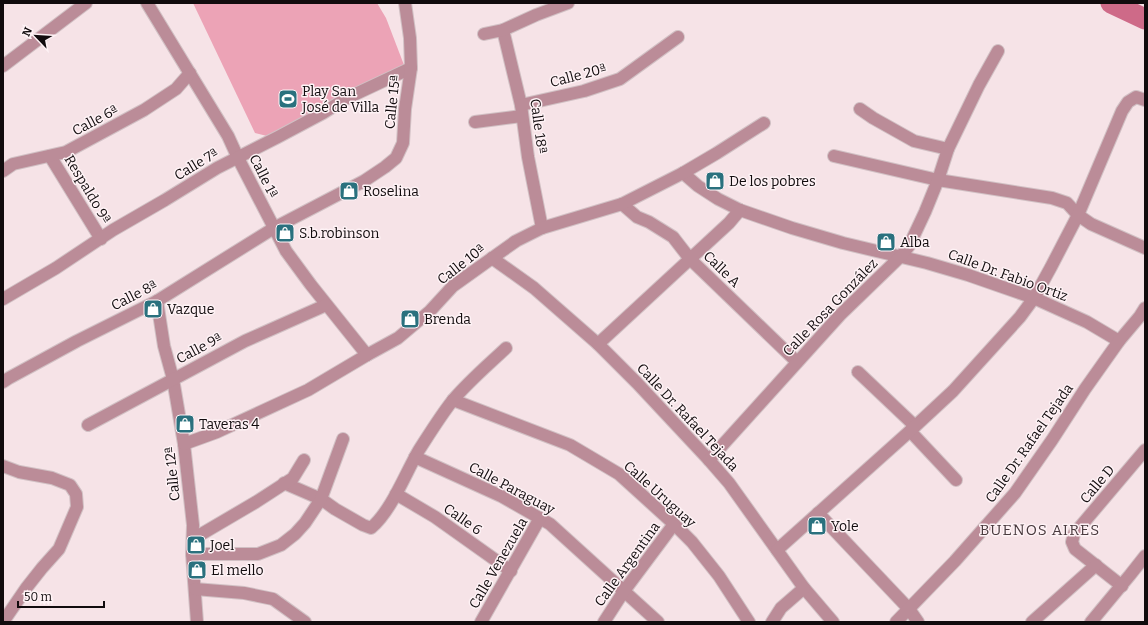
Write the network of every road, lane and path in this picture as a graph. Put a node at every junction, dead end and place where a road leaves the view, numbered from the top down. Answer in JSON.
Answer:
{"nodes":[{"id":1,"x":86,"y":3,"type":"edge"},
{"id":2,"x":147,"y":3,"type":"edge"},
{"id":3,"x":405,"y":3,"type":"edge"},
{"id":4,"x":562,"y":4,"type":"edge"},
{"id":5,"x":503,"y":30,"type":"junction"},
{"id":6,"x":484,"y":34,"type":"dead end"},
{"id":7,"x":678,"y":37,"type":"dead end"},
{"id":8,"x":998,"y":51,"type":"dead end"},
{"id":9,"x":3,"y":66,"type":"edge"},
{"id":10,"x":411,"y":68,"type":"junction"},
{"id":11,"x":190,"y":73,"type":"junction"},
{"id":12,"x":1145,"y":100,"type":"edge"},
{"id":13,"x":860,"y":109,"type":"dead end"},
{"id":14,"x":522,"y":111,"type":"junction"},
{"id":15,"x":475,"y":122,"type":"dead end"},
{"id":16,"x":764,"y":123,"type":"dead end"},
{"id":17,"x":948,"y":149,"type":"junction"},
{"id":18,"x":50,"y":156,"type":"junction"},
{"id":19,"x":834,"y":156,"type":"dead end"},
{"id":20,"x":238,"y":158,"type":"junction"},
{"id":21,"x":3,"y":171,"type":"edge"},
{"id":22,"x":683,"y":173,"type":"junction"},
{"id":23,"x":938,"y":180,"type":"junction"},
{"id":24,"x":622,"y":204,"type":"junction"},
{"id":25,"x":740,"y":210,"type":"junction"},
{"id":26,"x":1078,"y":215,"type":"junction"},
{"id":27,"x":274,"y":228,"type":"junction"},
{"id":28,"x":542,"y":228,"type":"junction"},
{"id":29,"x":101,"y":238,"type":"junction"},
{"id":30,"x":1145,"y":248,"type":"edge"},
{"id":31,"x":901,"y":256,"type":"junction"},
{"id":32,"x":492,"y":258,"type":"junction"},
{"id":33,"x":690,"y":259,"type":"junction"},
{"id":34,"x":3,"y":298,"type":"edge"},
{"id":35,"x":1034,"y":298,"type":"junction"},
{"id":36,"x":157,"y":301,"type":"junction"},
{"id":37,"x":326,"y":305,"type":"junction"},
{"id":38,"x":1145,"y":308,"type":"edge"},
{"id":39,"x":1119,"y":341,"type":"junction"},
{"id":40,"x":598,"y":344,"type":"junction"},
{"id":41,"x":506,"y":348,"type":"dead end"},
{"id":42,"x":367,"y":355,"type":"junction"},
{"id":43,"x":797,"y":362,"type":"junction"},
{"id":44,"x":858,"y":372,"type":"dead end"},
{"id":45,"x":173,"y":379,"type":"junction"},
{"id":46,"x":3,"y":382,"type":"edge"},
{"id":47,"x":453,"y":400,"type":"junction"},
{"id":48,"x":88,"y":425,"type":"dead end"},
{"id":49,"x":913,"y":428,"type":"junction"},
{"id":50,"x":343,"y":439,"type":"dead end"},
{"id":51,"x":184,"y":444,"type":"junction"},
{"id":52,"x":1145,"y":450,"type":"edge"},
{"id":53,"x":415,"y":457,"type":"junction"},
{"id":54,"x":304,"y":460,"type":"dead end"},
{"id":55,"x":709,"y":460,"type":"junction"},
{"id":56,"x":3,"y":466,"type":"edge"},
{"id":57,"x":956,"y":480,"type":"dead end"},
{"id":58,"x":284,"y":484,"type":"junction"},
{"id":59,"x":396,"y":494,"type":"junction"},
{"id":60,"x":321,"y":499,"type":"junction"},
{"id":61,"x":818,"y":513,"type":"junction"},
{"id":62,"x":540,"y":518,"type":"junction"},
{"id":63,"x":674,"y":524,"type":"junction"},
{"id":64,"x":193,"y":540,"type":"junction"},
{"id":65,"x":777,"y":550,"type":"junction"},
{"id":66,"x":192,"y":554,"type":"junction"},
{"id":67,"x":1145,"y":556,"type":"edge"},
{"id":68,"x":1096,"y":566,"type":"junction"},
{"id":69,"x":511,"y":571,"type":"junction"},
{"id":70,"x":1122,"y":586,"type":"junction"},
{"id":71,"x":804,"y":588,"type":"junction"},
{"id":72,"x":194,"y":589,"type":"junction"},
{"id":73,"x":624,"y":591,"type":"junction"},
{"id":74,"x":909,"y":609,"type":"junction"},
{"id":75,"x":3,"y":622,"type":"edge"},
{"id":76,"x":197,"y":622,"type":"edge"},
{"id":77,"x":306,"y":622,"type":"edge"},
{"id":78,"x":481,"y":622,"type":"edge"},
{"id":79,"x":604,"y":622,"type":"edge"},
{"id":80,"x":658,"y":622,"type":"edge"},
{"id":81,"x":749,"y":622,"type":"edge"},
{"id":82,"x":772,"y":622,"type":"edge"},
{"id":83,"x":834,"y":622,"type":"edge"},
{"id":84,"x":896,"y":622,"type":"edge"},
{"id":85,"x":918,"y":622,"type":"edge"},
{"id":86,"x":1032,"y":622,"type":"edge"},
{"id":87,"x":1091,"y":622,"type":"edge"}],
"edges":[{"from":1,"to":9,"type":"street"},
{"from":2,"to":11,"type":"street","name":"Calle 1ª"},
{"from":3,"to":10,"type":"street","name":"Calle 15ª"},
{"from":4,"to":5,"type":"street"},
{"from":5,"to":6,"type":"street"},
{"from":5,"to":14,"type":"street","name":"Calle 18ª"},
{"from":7,"to":14,"type":"street","name":"Calle 20ª"},
{"from":8,"to":17,"type":"street","name":"Calle Rosa González"},
{"from":10,"to":20,"type":"street","name":"Calle 7ª"},
{"from":10,"to":27,"type":"street","name":"Calle 15ª"},
{"from":11,"to":18,"type":"street","name":"Calle 6ª"},
{"from":11,"to":20,"type":"street","name":"Calle 1ª"},
{"from":12,"to":26,"type":"street"},
{"from":13,"to":17,"type":"street"},
{"from":14,"to":15,"type":"street","name":"Calle 20ª"},
{"from":14,"to":28,"type":"street","name":"Calle 18ª"},
{"from":16,"to":22,"type":"street","name":"Calle 10ª"},
{"from":17,"to":23,"type":"street","name":"Calle Rosa González"},
{"from":18,"to":21,"type":"street","name":"Calle 6ª"},
{"from":18,"to":29,"type":"street","name":"Respaldo 9ª"},
{"from":19,"to":23,"type":"street"},
{"from":20,"to":27,"type":"street","name":"Calle 1ª"},
{"from":20,"to":29,"type":"street","name":"Calle 7ª"},
{"from":22,"to":24,"type":"street","name":"Calle 10ª"},
{"from":22,"to":25,"type":"street","name":"Calle Dr. Fabio Ortiz"},
{"from":23,"to":26,"type":"street"},
{"from":23,"to":31,"type":"street","name":"Calle Rosa González"},
{"from":24,"to":28,"type":"street","name":"Calle 10ª"},
{"from":24,"to":33,"type":"street","name":"Calle A"},
{"from":25,"to":31,"type":"street","name":"Calle Dr. Fabio Ortiz"},
{"from":25,"to":33,"type":"street"},
{"from":26,"to":30,"type":"street"},
{"from":26,"to":35,"type":"street"},
{"from":27,"to":36,"type":"street","name":"Calle 8ª"},
{"from":27,"to":37,"type":"street","name":"Calle 1ª"},
{"from":28,"to":32,"type":"street","name":"Calle 10ª"},
{"from":29,"to":34,"type":"street","name":"Calle 7ª"},
{"from":31,"to":35,"type":"street","name":"Calle Dr. Fabio Ortiz"},
{"from":31,"to":43,"type":"street","name":"Calle Rosa González"},
{"from":32,"to":40,"type":"street","name":"Calle Dr. Rafael Tejada"},
{"from":32,"to":42,"type":"street","name":"Calle 10ª"},
{"from":33,"to":40,"type":"street"},
{"from":33,"to":43,"type":"street","name":"Calle A"},
{"from":35,"to":39,"type":"street","name":"Calle Dr. Fabio Ortiz"},
{"from":35,"to":49,"type":"street"},
{"from":36,"to":45,"type":"street","name":"Calle 12ª"},
{"from":36,"to":46,"type":"street","name":"Calle 8ª"},
{"from":37,"to":42,"type":"street","name":"Calle 1ª"},
{"from":37,"to":45,"type":"street","name":"Calle 9ª"},
{"from":38,"to":39,"type":"street","name":"Calle Dr. Rafael Tejada"},
{"from":39,"to":74,"type":"street","name":"Calle Dr. Rafael Tejada"},
{"from":40,"to":55,"type":"street","name":"Calle Dr. Rafael Tejada"},
{"from":41,"to":47,"type":"street"},
{"from":42,"to":51,"type":"street","name":"Calle 10ª"},
{"from":43,"to":55,"type":"street","name":"Calle Rosa González"},
{"from":44,"to":49,"type":"street"},
{"from":45,"to":48,"type":"street","name":"Calle 9ª"},
{"from":45,"to":51,"type":"street","name":"Calle 12ª"},
{"from":47,"to":53,"type":"street"},
{"from":47,"to":63,"type":"street","name":"Calle Uruguay"},
{"from":49,"to":57,"type":"street"},
{"from":49,"to":61,"type":"street"},
{"from":50,"to":60,"type":"street"},
{"from":51,"to":64,"type":"street","name":"Calle 12ª"},
{"from":52,"to":68,"type":"street","name":"Calle D"},
{"from":53,"to":59,"type":"street"},
{"from":53,"to":62,"type":"street","name":"Calle Paraguay"},
{"from":54,"to":58,"type":"street"},
{"from":55,"to":65,"type":"street","name":"Calle Dr. Rafael Tejada"},
{"from":56,"to":75,"type":"street"},
{"from":58,"to":60,"type":"street"},
{"from":58,"to":64,"type":"street"},
{"from":59,"to":60,"type":"street"},
{"from":59,"to":69,"type":"street","name":"Calle 6"},
{"from":60,"to":66,"type":"street"},
{"from":61,"to":65,"type":"street"},
{"from":61,"to":74,"type":"street"},
{"from":62,"to":69,"type":"street","name":"Calle Venezuela"},
{"from":62,"to":73,"type":"street","name":"Calle Paraguay"},
{"from":63,"to":73,"type":"street","name":"Calle Argentina"},
{"from":63,"to":81,"type":"street","name":"Calle Uruguay"},
{"from":64,"to":66,"type":"street","name":"Calle 12ª"},
{"from":65,"to":71,"type":"street","name":"Calle Dr. Rafael Tejada"},
{"from":66,"to":72,"type":"street","name":"Calle 12ª"},
{"from":67,"to":70,"type":"street"},
{"from":68,"to":70,"type":"street","name":"Calle D"},
{"from":68,"to":86,"type":"street"},
{"from":69,"to":78,"type":"street","name":"Calle Venezuela"},
{"from":70,"to":87,"type":"street"},
{"from":71,"to":82,"type":"street"},
{"from":71,"to":83,"type":"street","name":"Calle Dr. Rafael Tejada"},
{"from":72,"to":76,"type":"street","name":"Calle 12ª"},
{"from":72,"to":77,"type":"street"},
{"from":73,"to":79,"type":"street","name":"Calle Argentina"},
{"from":73,"to":80,"type":"street","name":"Calle Paraguay"},
{"from":74,"to":84,"type":"street","name":"Calle Dr. Rafael Tejada"},
{"from":74,"to":85,"type":"street"}]}
